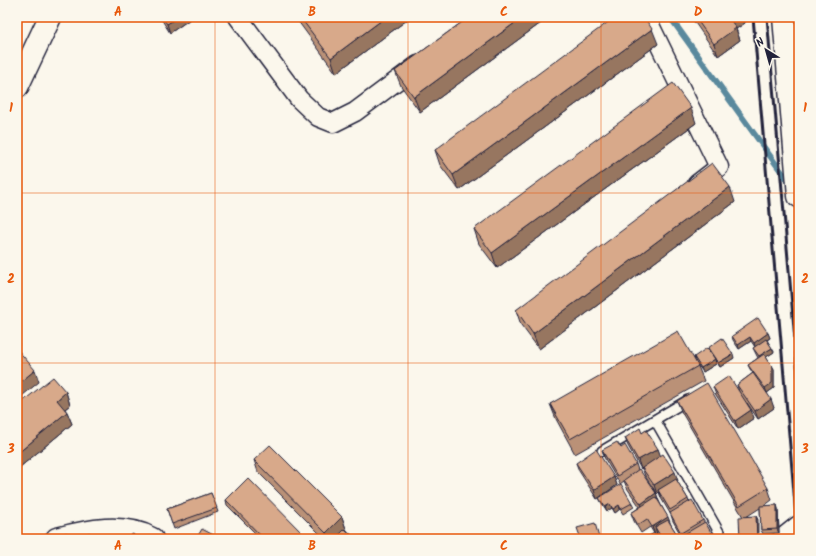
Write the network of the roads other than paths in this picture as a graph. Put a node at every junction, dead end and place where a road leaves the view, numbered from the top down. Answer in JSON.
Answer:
{"nodes":[{"id":1,"x":50,"y":17,"type":"edge"},
{"id":2,"x":238,"y":17,"type":"edge"},
{"id":3,"x":646,"y":17,"type":"edge"},
{"id":4,"x":784,"y":17,"type":"edge"},
{"id":5,"x":432,"y":55,"type":"edge"},
{"id":6,"x":17,"y":86,"type":"edge"},
{"id":7,"x":681,"y":195,"type":"edge"},
{"id":8,"x":799,"y":196,"type":"edge"},
{"id":9,"x":693,"y":397,"type":"edge"},
{"id":10,"x":654,"y":420,"type":"junction"},
{"id":11,"x":602,"y":451,"type":"edge"},
{"id":12,"x":799,"y":527,"type":"edge"},
{"id":13,"x":57,"y":539,"type":"edge"},
{"id":14,"x":152,"y":539,"type":"edge"},
{"id":15,"x":723,"y":539,"type":"edge"},
{"id":16,"x":784,"y":539,"type":"edge"}],
"edges":[{"from":1,"to":6,"type":"main road"},
{"from":2,"to":5,"type":"street"},
{"from":3,"to":7,"type":"street"},
{"from":4,"to":8,"type":"main road"},
{"from":9,"to":10,"type":"lane"},
{"from":10,"to":11,"type":"lane"},
{"from":10,"to":15,"type":"lane"},
{"from":12,"to":16,"type":"main road"},
{"from":13,"to":14,"type":"main road"}]}
